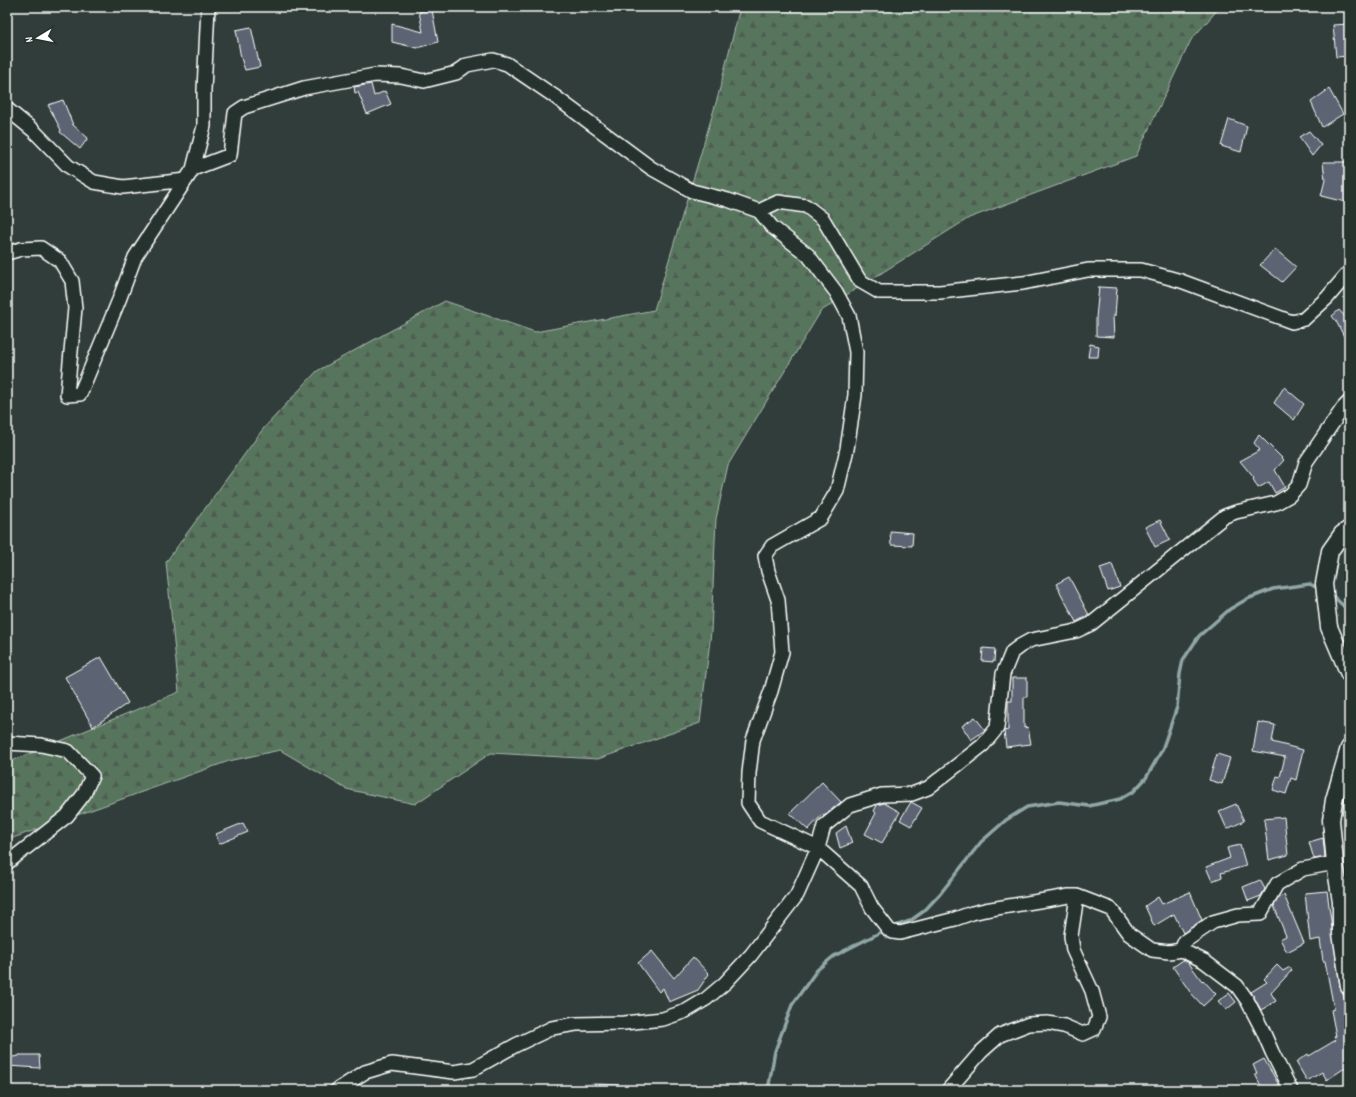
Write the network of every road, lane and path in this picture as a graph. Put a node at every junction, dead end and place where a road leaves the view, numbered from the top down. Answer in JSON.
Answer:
{"nodes":[{"id":1,"x":208,"y":7,"type":"edge"},
{"id":2,"x":7,"y":109,"type":"edge"},
{"id":3,"x":193,"y":169,"type":"junction"},
{"id":4,"x":186,"y":180,"type":"junction"},
{"id":5,"x":759,"y":211,"type":"junction"},
{"id":6,"x":7,"y":253,"type":"edge"},
{"id":7,"x":1349,"y":272,"type":"edge"},
{"id":8,"x":1349,"y":402,"type":"edge"},
{"id":9,"x":1349,"y":529,"type":"edge"},
{"id":10,"x":1349,"y":674,"type":"edge"},
{"id":11,"x":7,"y":743,"type":"edge"},
{"id":12,"x":1349,"y":748,"type":"edge"},
{"id":13,"x":818,"y":848,"type":"junction"},
{"id":14,"x":7,"y":863,"type":"edge"},
{"id":15,"x":1335,"y":863,"type":"junction"},
{"id":16,"x":1077,"y":896,"type":"junction"},
{"id":17,"x":1181,"y":950,"type":"junction"},
{"id":18,"x":1349,"y":986,"type":"edge"},
{"id":19,"x":337,"y":1090,"type":"edge"},
{"id":20,"x":948,"y":1090,"type":"edge"},
{"id":21,"x":1291,"y":1090,"type":"edge"}],
"edges":[{"from":1,"to":3,"type":"street"},
{"from":2,"to":4,"type":"street"},
{"from":3,"to":4,"type":"street"},
{"from":3,"to":5,"type":"street"},
{"from":4,"to":6,"type":"street"},
{"from":5,"to":7,"type":"street"},
{"from":5,"to":13,"type":"street"},
{"from":8,"to":13,"type":"street"},
{"from":9,"to":10,"type":"main road"},
{"from":11,"to":14,"type":"street"},
{"from":12,"to":15,"type":"main road"},
{"from":13,"to":16,"type":"street"},
{"from":13,"to":19,"type":"street"},
{"from":15,"to":17,"type":"street"},
{"from":15,"to":18,"type":"main road"},
{"from":16,"to":17,"type":"street"},
{"from":16,"to":20,"type":"street"},
{"from":17,"to":21,"type":"street"}]}
